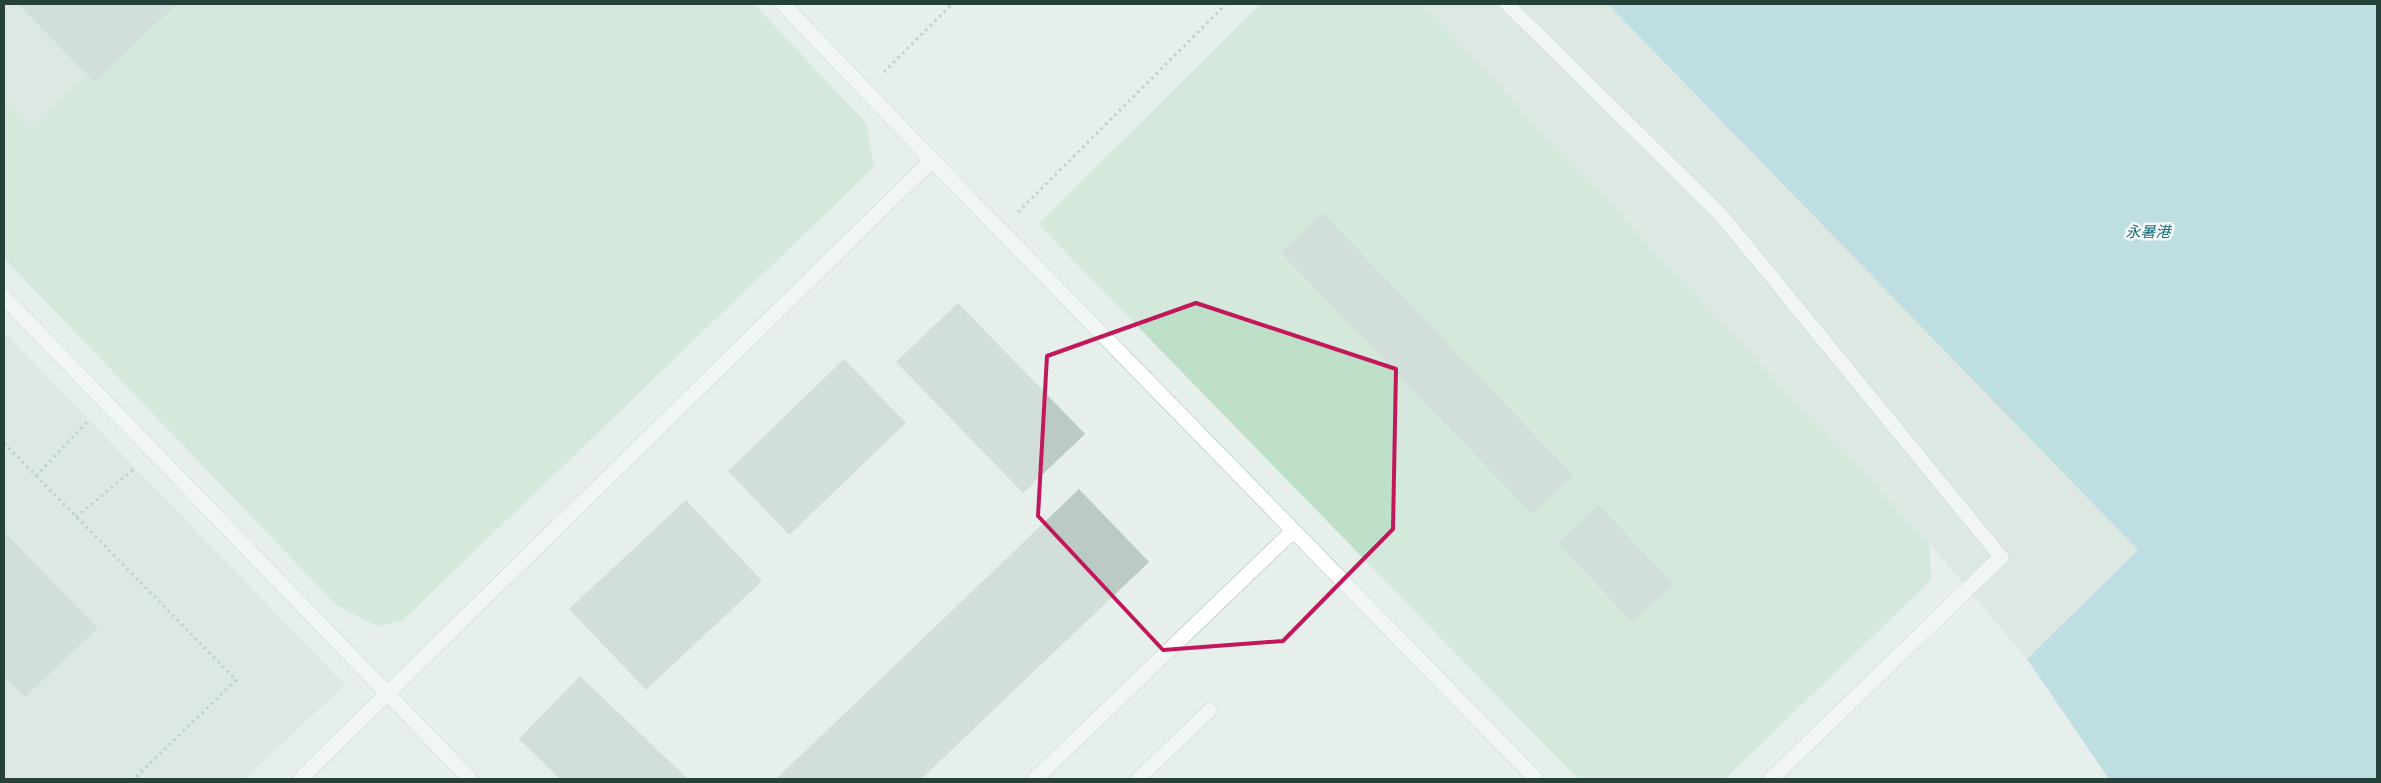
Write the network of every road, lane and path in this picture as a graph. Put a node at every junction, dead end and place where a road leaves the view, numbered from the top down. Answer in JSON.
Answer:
{"nodes":[{"id":1,"x":783,"y":4,"type":"edge"},
{"id":2,"x":952,"y":4,"type":"edge"},
{"id":3,"x":1226,"y":4,"type":"edge"},
{"id":4,"x":1507,"y":4,"type":"edge"},
{"id":5,"x":865,"y":90,"type":"junction"},
{"id":6,"x":932,"y":160,"type":"junction"},
{"id":7,"x":1000,"y":230,"type":"junction"},
{"id":8,"x":4,"y":297,"type":"edge"},
{"id":9,"x":106,"y":402,"type":"junction"},
{"id":10,"x":4,"y":443,"type":"edge"},
{"id":11,"x":153,"y":452,"type":"junction"},
{"id":12,"x":36,"y":476,"type":"junction"},
{"id":13,"x":76,"y":517,"type":"junction"},
{"id":14,"x":1293,"y":531,"type":"junction"},
{"id":15,"x":2001,"y":557,"type":"joint"},
{"id":16,"x":387,"y":694,"type":"junction"},
{"id":17,"x":1210,"y":710,"type":"dead end"},
{"id":18,"x":134,"y":779,"type":"edge"},
{"id":19,"x":300,"y":779,"type":"edge"},
{"id":20,"x":470,"y":779,"type":"edge"},
{"id":21,"x":1035,"y":779,"type":"edge"},
{"id":22,"x":1138,"y":779,"type":"edge"},
{"id":23,"x":1536,"y":779,"type":"edge"},
{"id":24,"x":1771,"y":779,"type":"edge"}],
"edges":[{"from":1,"to":5,"type":"street"},
{"from":2,"to":5,"type":"path"},
{"from":3,"to":7,"type":"path"},
{"from":4,"to":15,"type":"lane"},
{"from":5,"to":6,"type":"street"},
{"from":6,"to":7,"type":"street"},
{"from":6,"to":16,"type":"street"},
{"from":7,"to":14,"type":"street"},
{"from":8,"to":9,"type":"street"},
{"from":9,"to":11,"type":"street"},
{"from":9,"to":12,"type":"path"},
{"from":10,"to":12,"type":"path"},
{"from":11,"to":13,"type":"path"},
{"from":11,"to":16,"type":"street"},
{"from":12,"to":13,"type":"path"},
{"from":13,"to":18,"type":"path"},
{"from":14,"to":21,"type":"street"},
{"from":14,"to":23,"type":"street"},
{"from":15,"to":24,"type":"street"},
{"from":16,"to":19,"type":"street"},
{"from":16,"to":20,"type":"street"},
{"from":17,"to":22,"type":"lane"}]}
